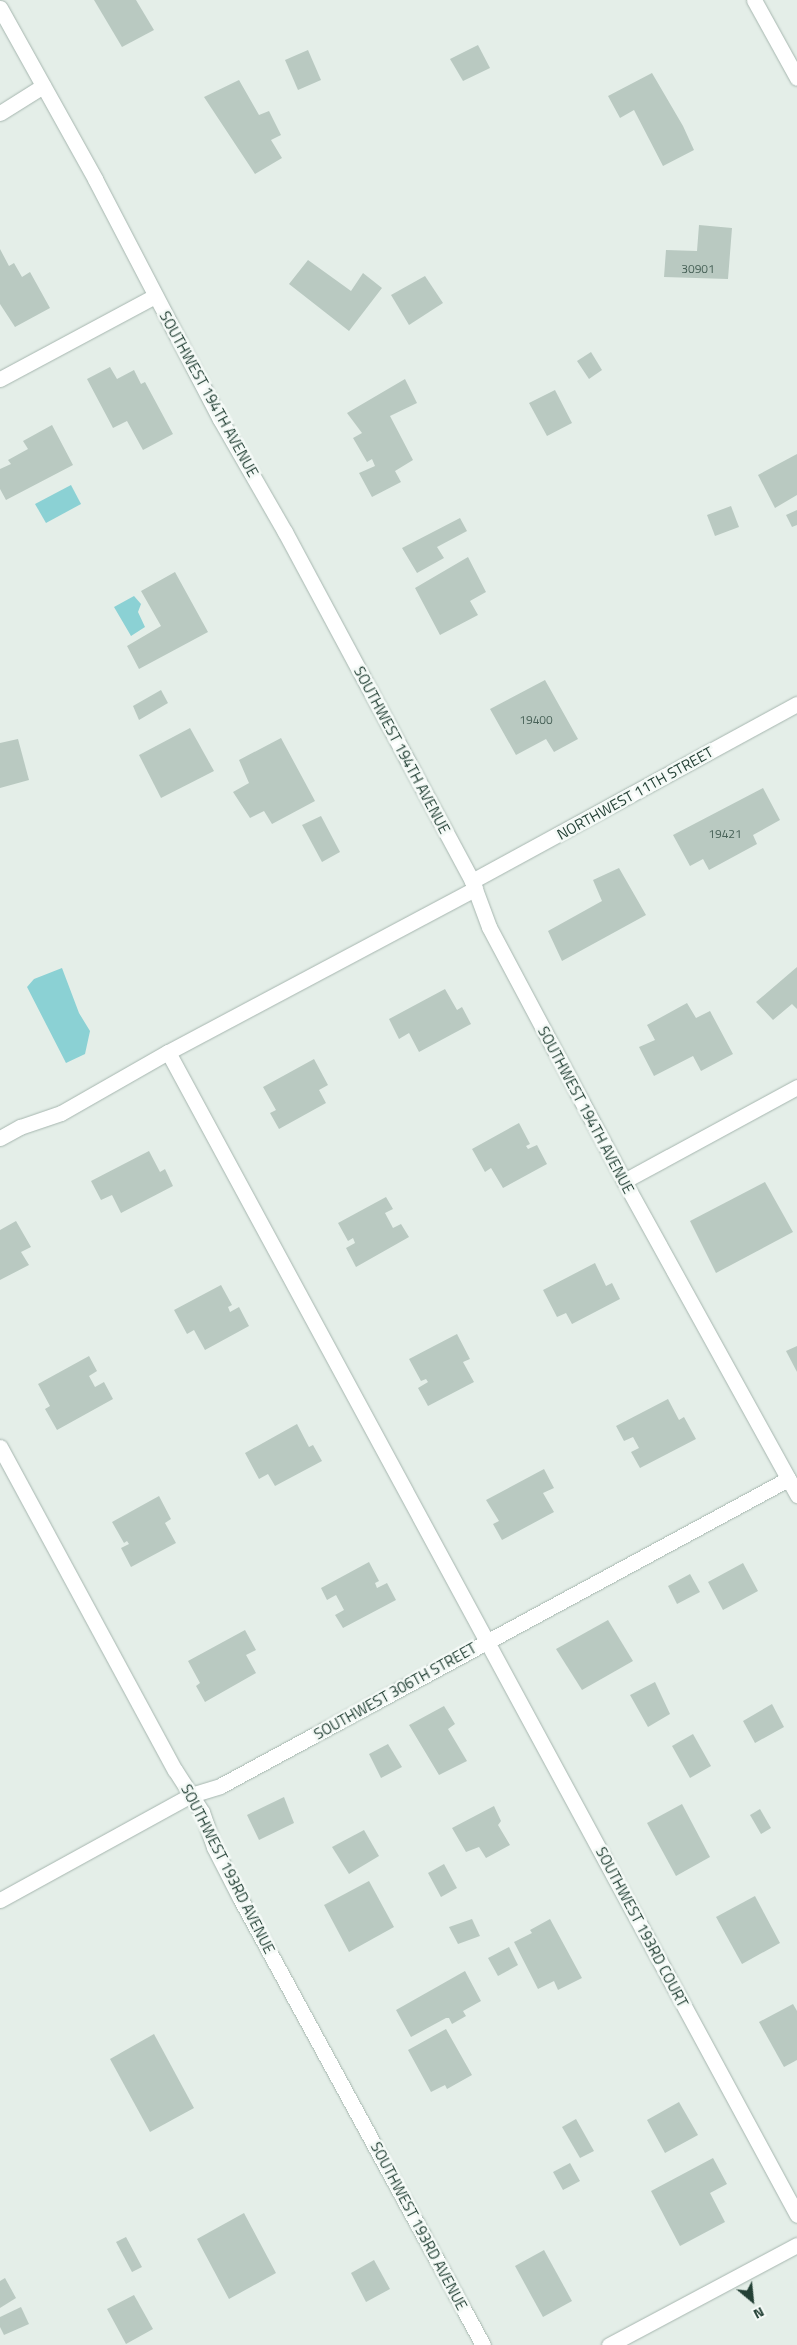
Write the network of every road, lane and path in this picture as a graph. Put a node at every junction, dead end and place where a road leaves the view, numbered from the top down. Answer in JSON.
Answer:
{"nodes":[{"id":1,"x":754,"y":0,"type":"edge"},
{"id":2,"x":0,"y":8,"type":"edge"},
{"id":3,"x":797,"y":78,"type":"edge"},
{"id":4,"x":43,"y":86,"type":"junction"},
{"id":5,"x":0,"y":112,"type":"edge"},
{"id":6,"x":155,"y":296,"type":"junction"},
{"id":7,"x":0,"y":379,"type":"edge"},
{"id":8,"x":797,"y":704,"type":"edge"},
{"id":9,"x":474,"y":885,"type":"junction"},
{"id":10,"x":168,"y":1052,"type":"junction"},
{"id":11,"x":797,"y":1087,"type":"edge"},
{"id":12,"x":0,"y":1138,"type":"edge"},
{"id":13,"x":624,"y":1181,"type":"junction"},
{"id":14,"x":0,"y":1447,"type":"edge"},
{"id":15,"x":788,"y":1478,"type":"junction"},
{"id":16,"x":797,"y":1495,"type":"edge"},
{"id":17,"x":488,"y":1640,"type":"junction"},
{"id":18,"x":191,"y":1794,"type":"junction"},
{"id":19,"x":0,"y":1900,"type":"edge"},
{"id":20,"x":797,"y":2215,"type":"edge"},
{"id":21,"x":797,"y":2245,"type":"edge"},
{"id":22,"x":483,"y":2345,"type":"edge"},
{"id":23,"x":610,"y":2345,"type":"edge"}],
"edges":[{"from":1,"to":3,"type":"street"},
{"from":2,"to":4,"type":"street","name":"SOUTHWEST 194TH AVENUE"},
{"from":4,"to":5,"type":"street"},
{"from":4,"to":6,"type":"street","name":"SOUTHWEST 194TH AVENUE"},
{"from":6,"to":7,"type":"street"},
{"from":6,"to":9,"type":"street","name":"SOUTHWEST 194TH AVENUE"},
{"from":8,"to":9,"type":"street","name":"NORTHWEST 11TH STREET"},
{"from":9,"to":10,"type":"street","name":"NORTHWEST 11TH STREET"},
{"from":9,"to":13,"type":"street","name":"SOUTHWEST 194TH AVENUE"},
{"from":10,"to":12,"type":"street","name":"NORTHWEST 11TH STREET"},
{"from":10,"to":17,"type":"street","name":"SOUTHWEST 193RD COURT"},
{"from":11,"to":13,"type":"street"},
{"from":13,"to":15,"type":"street","name":"SOUTHWEST 194TH AVENUE"},
{"from":14,"to":18,"type":"street","name":"SOUTHWEST 193RD AVENUE"},
{"from":15,"to":16,"type":"street","name":"SOUTHWEST 194TH AVENUE"},
{"from":15,"to":17,"type":"street","name":"SOUTHWEST 306TH STREET"},
{"from":17,"to":18,"type":"street","name":"SOUTHWEST 306TH STREET"},
{"from":17,"to":20,"type":"street","name":"SOUTHWEST 193RD COURT"},
{"from":18,"to":19,"type":"street","name":"SOUTHWEST 306TH STREET"},
{"from":18,"to":22,"type":"street","name":"SOUTHWEST 193RD AVENUE"},
{"from":21,"to":23,"type":"street"}]}
